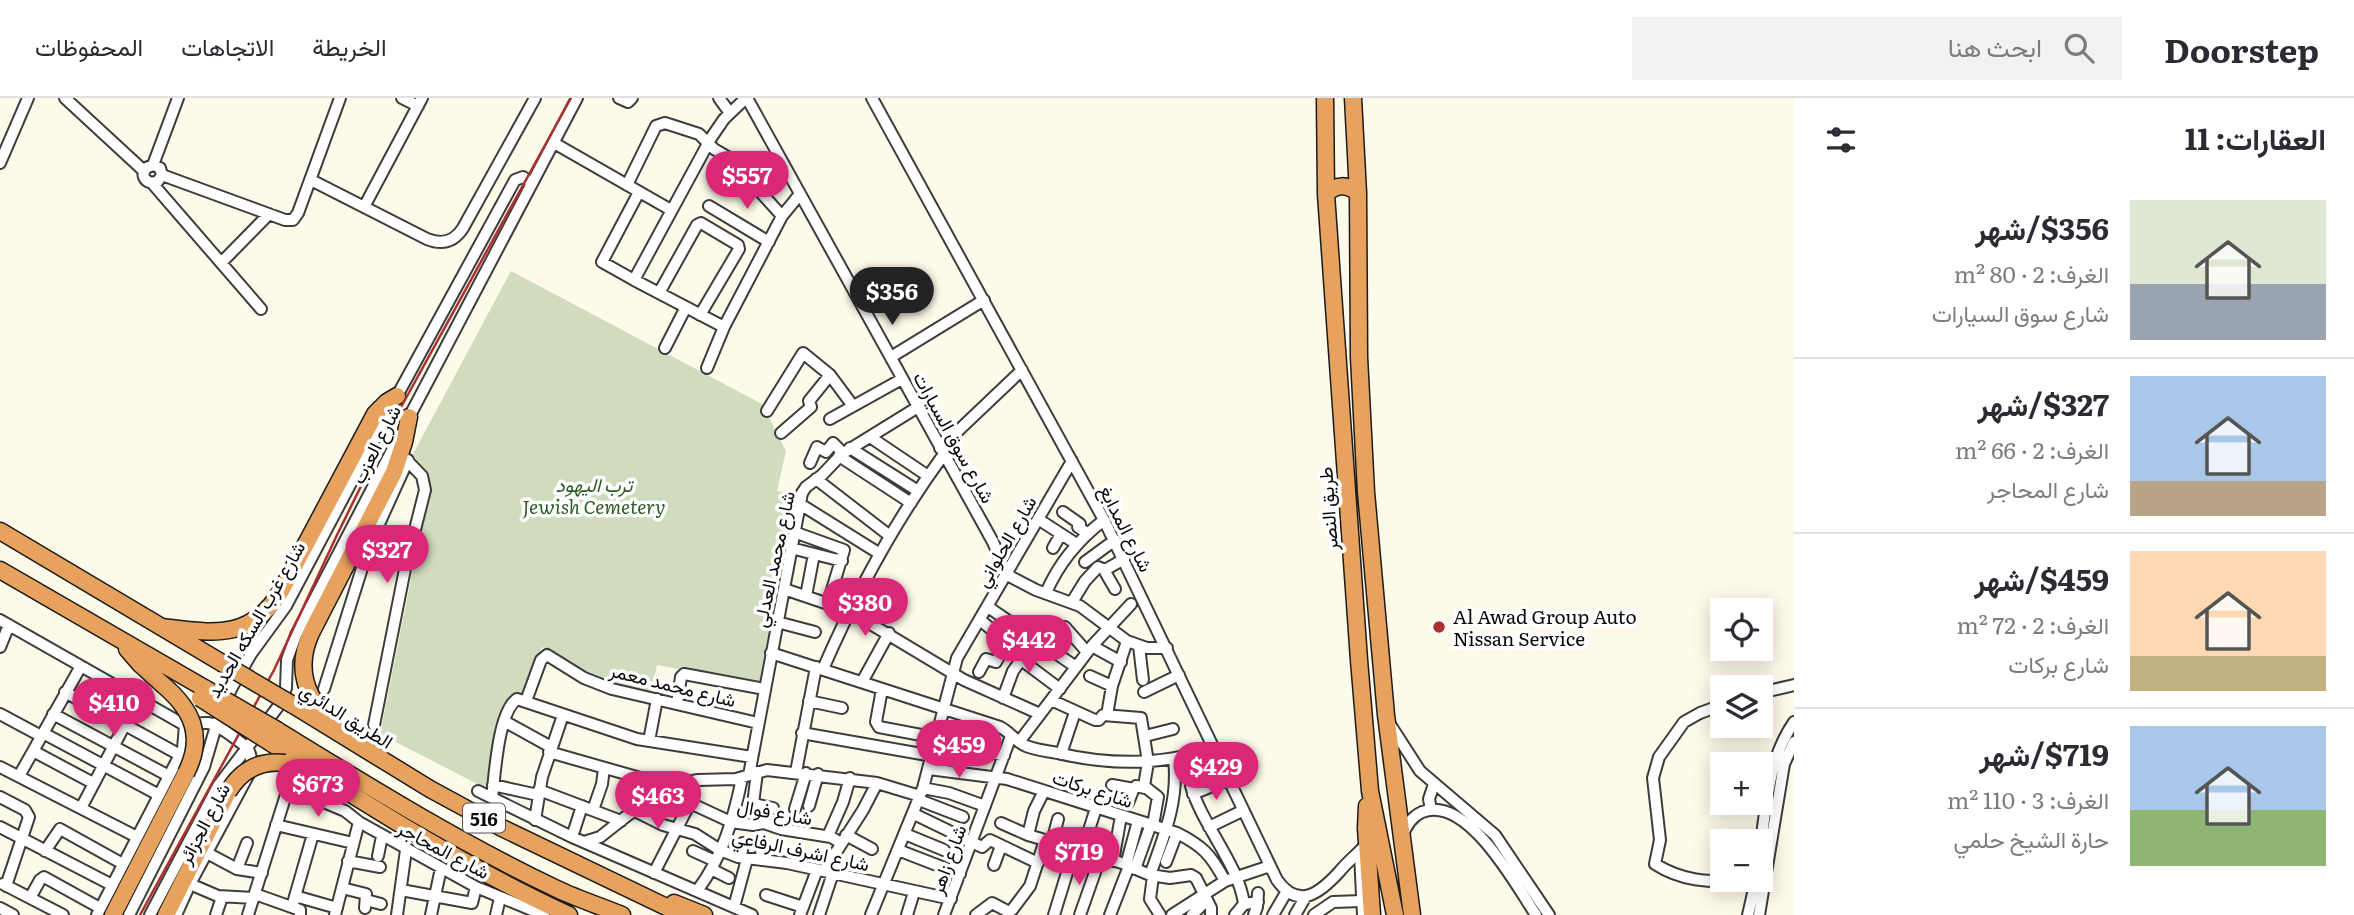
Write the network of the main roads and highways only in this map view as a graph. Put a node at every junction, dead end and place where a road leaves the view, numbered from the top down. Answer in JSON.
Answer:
{"nodes":[{"id":1,"x":1325,"y":98,"type":"edge"},
{"id":2,"x":1353,"y":98,"type":"edge"},
{"id":3,"x":1358,"y":193,"type":"junction"},
{"id":4,"x":1326,"y":194,"type":"junction"},
{"id":5,"x":397,"y":396,"type":"road end"},
{"id":6,"x":409,"y":417,"type":"road end"},
{"id":7,"x":0,"y":531,"type":"edge"},
{"id":8,"x":0,"y":570,"type":"edge"},
{"id":9,"x":162,"y":627,"type":"junction"},
{"id":10,"x":121,"y":641,"type":"junction"},
{"id":11,"x":274,"y":736,"type":"junction"},
{"id":12,"x":360,"y":749,"type":"junction"},
{"id":13,"x":311,"y":768,"type":"junction"},
{"id":14,"x":1370,"y":791,"type":"junction"},
{"id":15,"x":572,"y":862,"type":"junction"},
{"id":16,"x":558,"y":890,"type":"junction"},
{"id":17,"x":103,"y":913,"type":"edge"},
{"id":18,"x":177,"y":914,"type":"edge"},
{"id":19,"x":569,"y":915,"type":"edge"},
{"id":20,"x":606,"y":915,"type":"edge"},
{"id":21,"x":622,"y":915,"type":"edge"},
{"id":22,"x":683,"y":915,"type":"edge"},
{"id":23,"x":704,"y":915,"type":"edge"},
{"id":24,"x":1372,"y":915,"type":"edge"},
{"id":25,"x":1395,"y":915,"type":"edge"},
{"id":26,"x":1412,"y":915,"type":"edge"}],
"edges":[{"from":1,"to":4,"type":"highway","name":"طريق النصر"},
{"from":2,"to":3,"type":"highway"},
{"from":3,"to":4,"type":"highway"},
{"from":3,"to":26,"type":"highway"},
{"from":4,"to":14,"type":"highway","name":"طريق النصر"},
{"from":5,"to":9,"type":"highway"},
{"from":6,"to":12,"type":"highway"},
{"from":7,"to":9,"type":"highway","name":"الطريق الدائري","number":"516"},
{"from":8,"to":10,"type":"highway","number":"516"},
{"from":9,"to":12,"type":"highway","name":"الطريق الدائري","number":"516","bridge":true},
{"from":10,"to":11,"type":"highway","number":"516","bridge":true},
{"from":10,"to":17,"type":"highway","bridge":true},
{"from":11,"to":13,"type":"highway"},
{"from":11,"to":16,"type":"highway","number":"516"},
{"from":12,"to":15,"type":"highway","name":"الطريق الدائري","number":"516"},
{"from":13,"to":18,"type":"highway","bridge":true},
{"from":13,"to":19,"type":"highway"},
{"from":14,"to":24,"type":"highway"},
{"from":14,"to":25,"type":"highway","name":"طريق النصر"},
{"from":15,"to":22,"type":"highway","name":"الطريق الدائري","number":"516"},
{"from":15,"to":23,"type":"highway"},
{"from":16,"to":20,"type":"highway"},
{"from":16,"to":21,"type":"highway","number":"516"}]}
